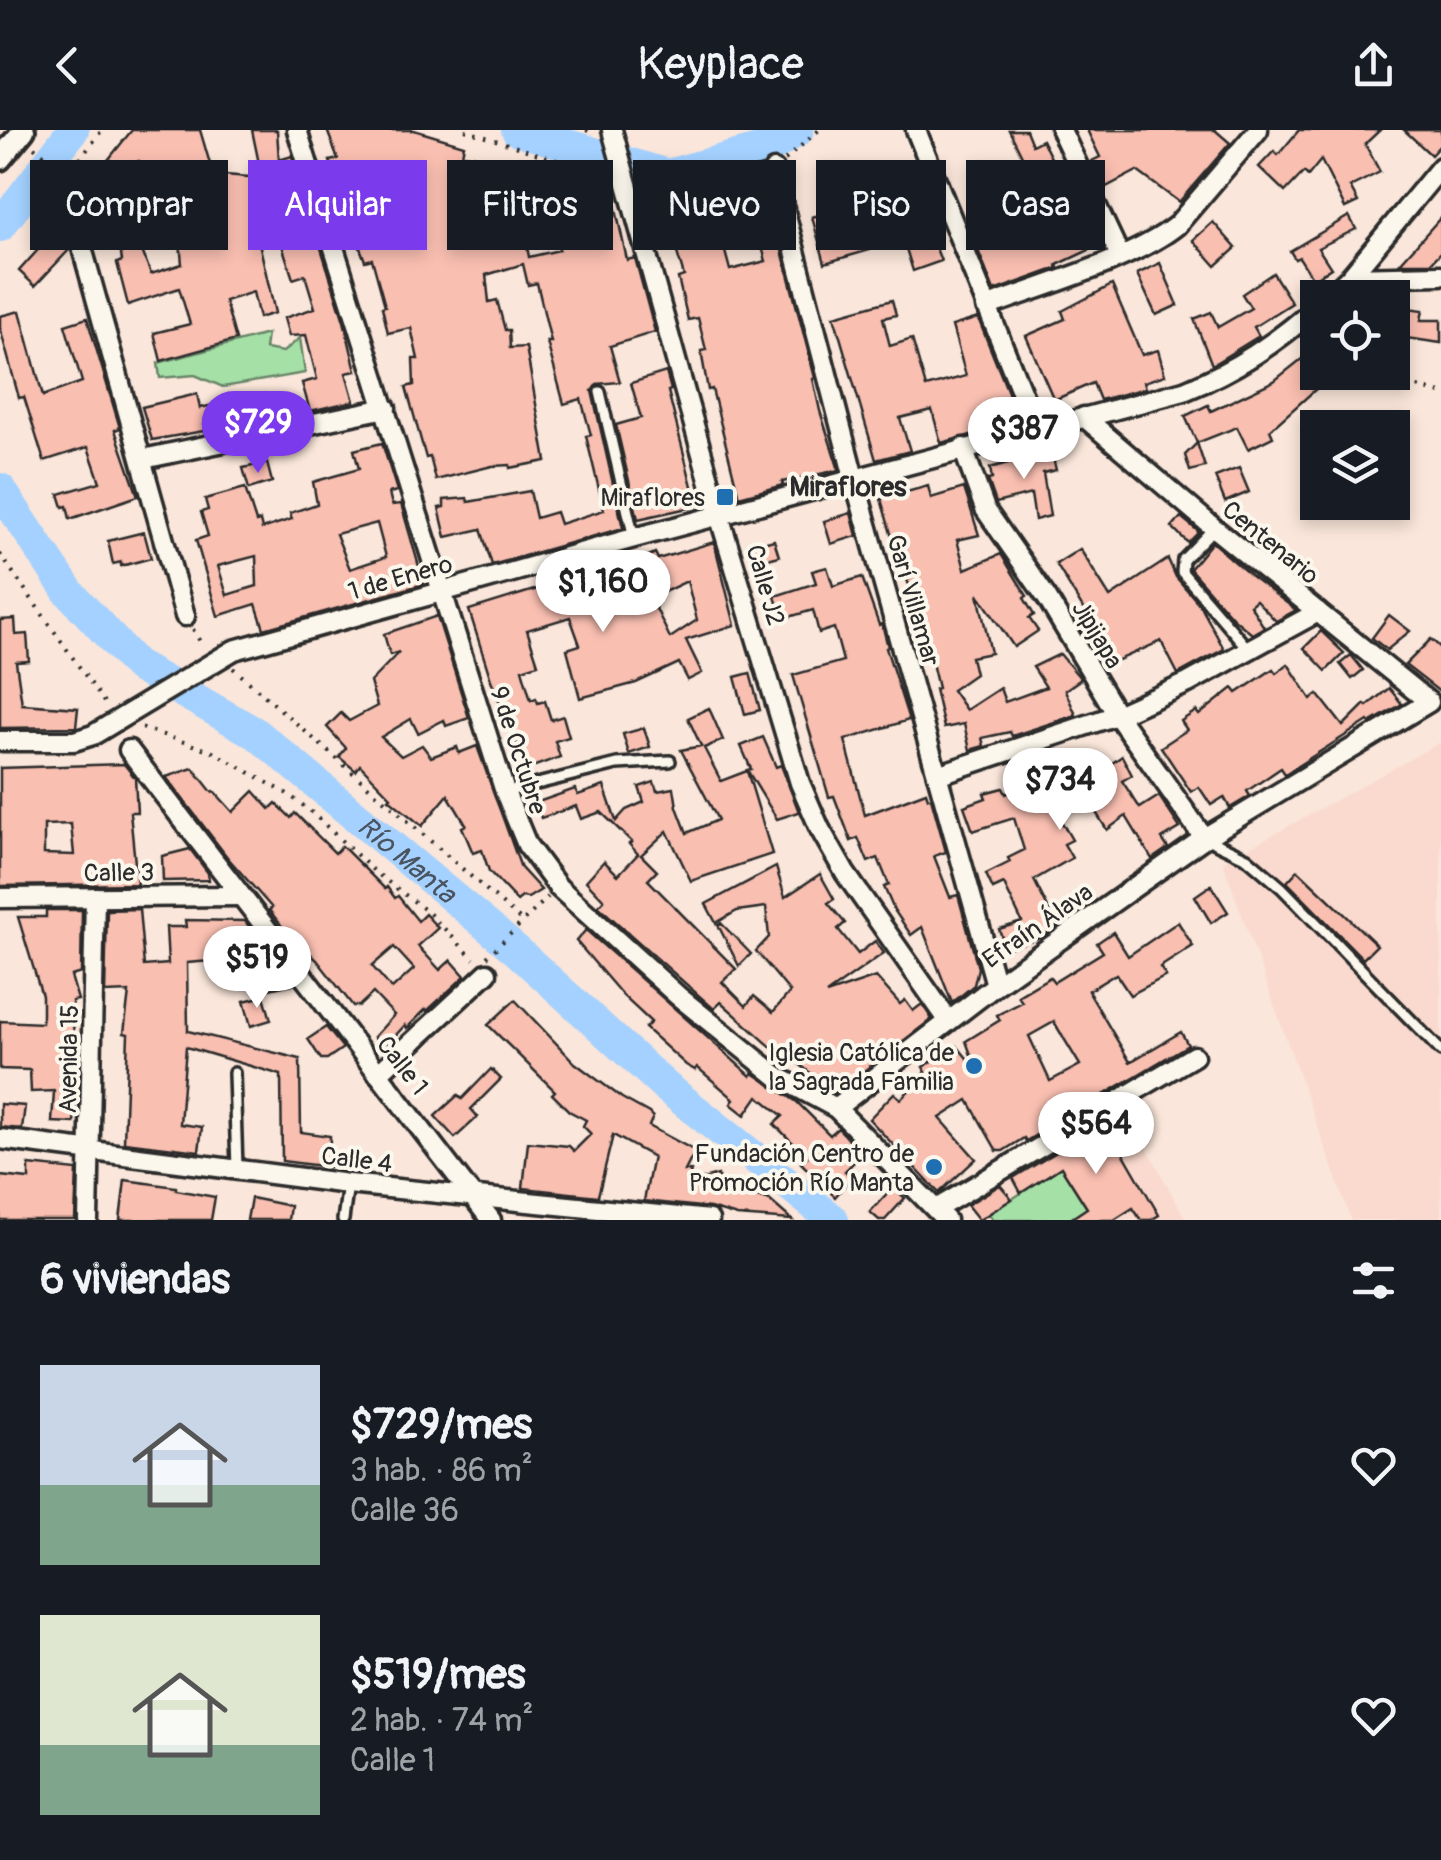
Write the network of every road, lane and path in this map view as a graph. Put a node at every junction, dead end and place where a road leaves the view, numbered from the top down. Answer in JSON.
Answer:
{"nodes":[{"id":1,"x":102,"y":130,"type":"edge"},
{"id":2,"x":297,"y":130,"type":"edge"},
{"id":3,"x":465,"y":130,"type":"edge"},
{"id":4,"x":818,"y":130,"type":"edge"},
{"id":5,"x":916,"y":130,"type":"edge"},
{"id":6,"x":1061,"y":130,"type":"edge"},
{"id":7,"x":1252,"y":132,"type":"edge"},
{"id":8,"x":614,"y":135,"type":"edge"},
{"id":9,"x":27,"y":137,"type":"edge"},
{"id":10,"x":0,"y":159,"type":"edge"},
{"id":11,"x":54,"y":160,"type":"edge"},
{"id":12,"x":78,"y":160,"type":"edge"},
{"id":13,"x":785,"y":160,"type":"edge"},
{"id":14,"x":1441,"y":167,"type":"edge"},
{"id":15,"x":627,"y":183,"type":"junction"},
{"id":16,"x":632,"y":206,"type":"joint"},
{"id":17,"x":83,"y":250,"type":"edge"},
{"id":18,"x":795,"y":250,"type":"edge"},
{"id":19,"x":1120,"y":256,"type":"junction"},
{"id":20,"x":1441,"y":275,"type":"edge"},
{"id":21,"x":1350,"y":278,"type":"joint"},
{"id":22,"x":986,"y":307,"type":"junction"},
{"id":23,"x":1300,"y":322,"type":"edge"},
{"id":24,"x":1410,"y":385,"type":"edge"},
{"id":25,"x":600,"y":392,"type":"dead end"},
{"id":26,"x":1441,"y":393,"type":"edge"},
{"id":27,"x":386,"y":408,"type":"junction"},
{"id":28,"x":1084,"y":417,"type":"junction"},
{"id":29,"x":1036,"y":428,"type":"junction"},
{"id":30,"x":963,"y":448,"type":"junction"},
{"id":31,"x":143,"y":459,"type":"junction"},
{"id":32,"x":854,"y":478,"type":"junction"},
{"id":33,"x":719,"y":516,"type":"junction"},
{"id":34,"x":1214,"y":528,"type":"junction"},
{"id":35,"x":634,"y":538,"type":"junction"},
{"id":36,"x":0,"y":554,"type":"edge"},
{"id":37,"x":442,"y":592,"type":"junction"},
{"id":38,"x":1318,"y":612,"type":"junction"},
{"id":39,"x":186,"y":616,"type":"joint"},
{"id":40,"x":1248,"y":650,"type":"junction"},
{"id":41,"x":211,"y":662,"type":"junction"},
{"id":42,"x":1429,"y":702,"type":"joint"},
{"id":43,"x":1117,"y":714,"type":"junction"},
{"id":44,"x":122,"y":718,"type":"junction"},
{"id":45,"x":0,"y":741,"type":"edge"},
{"id":46,"x":129,"y":750,"type":"dead end"},
{"id":47,"x":670,"y":761,"type":"dead end"},
{"id":48,"x":937,"y":776,"type":"junction"},
{"id":49,"x":505,"y":792,"type":"junction"},
{"id":50,"x":1204,"y":838,"type":"junction"},
{"id":51,"x":558,"y":887,"type":"junction"},
{"id":52,"x":240,"y":896,"type":"junction"},
{"id":53,"x":0,"y":898,"type":"edge"},
{"id":54,"x":95,"y":898,"type":"junction"},
{"id":55,"x":522,"y":922,"type":"junction"},
{"id":56,"x":483,"y":969,"type":"junction"},
{"id":57,"x":996,"y":985,"type":"junction"},
{"id":58,"x":948,"y":1020,"type":"junction"},
{"id":59,"x":1441,"y":1051,"type":"edge"},
{"id":60,"x":1194,"y":1056,"type":"dead end"},
{"id":61,"x":234,"y":1073,"type":"dead end"},
{"id":62,"x":378,"y":1074,"type":"junction"},
{"id":63,"x":836,"y":1108,"type":"junction"},
{"id":64,"x":0,"y":1140,"type":"edge"},
{"id":65,"x":92,"y":1150,"type":"junction"},
{"id":66,"x":237,"y":1170,"type":"junction"},
{"id":67,"x":348,"y":1184,"type":"junction"},
{"id":68,"x":473,"y":1197,"type":"junction"},
{"id":69,"x":941,"y":1214,"type":"edge"},
{"id":70,"x":88,"y":1220,"type":"edge"},
{"id":71,"x":343,"y":1220,"type":"edge"},
{"id":72,"x":492,"y":1220,"type":"edge"},
{"id":73,"x":709,"y":1220,"type":"edge"}],
"edges":[{"from":1,"to":12,"type":"path"},
{"from":2,"to":27,"type":"street","name":"9 de Octubre"},
{"from":3,"to":15,"type":"path"},
{"from":4,"to":13,"type":"path"},
{"from":5,"to":22,"type":"street"},
{"from":6,"to":19,"type":"street"},
{"from":7,"to":19,"type":"street"},
{"from":8,"to":15,"type":"street","name":"Calle J2"},
{"from":9,"to":10,"type":"street"},
{"from":9,"to":11,"type":"path"},
{"from":14,"to":21,"type":"street"},
{"from":15,"to":16,"type":"street","name":"Calle J2"},
{"from":16,"to":33,"type":"street","name":"Calle J2"},
{"from":17,"to":31,"type":"street"},
{"from":18,"to":32,"type":"street","name":"Garí Villamar"},
{"from":19,"to":22,"type":"street"},
{"from":20,"to":21,"type":"street"},
{"from":22,"to":29,"type":"street"},
{"from":23,"to":28,"type":"street","name":"1 de Enero"},
{"from":24,"to":26,"type":"path"},
{"from":25,"to":35,"type":"lane"},
{"from":27,"to":31,"type":"street"},
{"from":27,"to":37,"type":"street","name":"9 de Octubre"},
{"from":28,"to":29,"type":"street","name":"1 de Enero"},
{"from":28,"to":34,"type":"street","name":"Centenario"},
{"from":29,"to":30,"type":"street","name":"1 de Enero"},
{"from":30,"to":32,"type":"street","name":"1 de Enero"},
{"from":30,"to":43,"type":"street","name":"Jipijapa"},
{"from":31,"to":39,"type":"street"},
{"from":32,"to":33,"type":"street","name":"1 de Enero"},
{"from":32,"to":48,"type":"street","name":"Garí Villamar"},
{"from":33,"to":35,"type":"street","name":"1 de Enero"},
{"from":33,"to":58,"type":"street","name":"Calle J2"},
{"from":34,"to":38,"type":"street","name":"Centenario"},
{"from":34,"to":40,"type":"lane"},
{"from":35,"to":37,"type":"street","name":"1 de Enero"},
{"from":36,"to":44,"type":"path"},
{"from":37,"to":41,"type":"street","name":"1 de Enero"},
{"from":37,"to":49,"type":"street","name":"9 de Octubre"},
{"from":38,"to":40,"type":"street"},
{"from":38,"to":42,"type":"street","name":"Centenario"},
{"from":39,"to":41,"type":"path"},
{"from":40,"to":43,"type":"street"},
{"from":41,"to":44,"type":"street","name":"1 de Enero"},
{"from":41,"to":55,"type":"path"},
{"from":42,"to":50,"type":"street","name":"Efraín Álava"},
{"from":43,"to":48,"type":"street"},
{"from":43,"to":50,"type":"street","name":"Jipijapa"},
{"from":44,"to":45,"type":"street","name":"1 de Enero"},
{"from":44,"to":56,"type":"path"},
{"from":46,"to":52,"type":"street","name":"Calle 1"},
{"from":47,"to":49,"type":"lane"},
{"from":48,"to":57,"type":"street","name":"Garí Villamar"},
{"from":49,"to":51,"type":"street","name":"9 de Octubre"},
{"from":50,"to":57,"type":"street","name":"Efraín Álava"},
{"from":50,"to":59,"type":"lane"},
{"from":51,"to":55,"type":"path"},
{"from":51,"to":63,"type":"street","name":"9 de Octubre"},
{"from":52,"to":54,"type":"street","name":"Calle 3"},
{"from":52,"to":62,"type":"street","name":"Calle 1"},
{"from":53,"to":54,"type":"street","name":"Calle 3"},
{"from":54,"to":65,"type":"street","name":"Avenida 15"},
{"from":55,"to":56,"type":"path"},
{"from":56,"to":62,"type":"street"},
{"from":57,"to":58,"type":"street","name":"Efraín Álava"},
{"from":58,"to":63,"type":"street","name":"Efraín Álava"},
{"from":60,"to":69,"type":"street"},
{"from":61,"to":66,"type":"lane"},
{"from":62,"to":68,"type":"street","name":"Calle 1"},
{"from":63,"to":69,"type":"street","name":"9 de Octubre"},
{"from":64,"to":65,"type":"street","name":"Calle 4"},
{"from":65,"to":66,"type":"street","name":"Calle 4"},
{"from":65,"to":70,"type":"street","name":"Avenida 15"},
{"from":66,"to":67,"type":"street","name":"Calle 4"},
{"from":67,"to":68,"type":"street","name":"Calle 4"},
{"from":67,"to":71,"type":"lane"},
{"from":68,"to":72,"type":"street","name":"Calle 1"},
{"from":68,"to":73,"type":"street","name":"Calle 4"}]}
